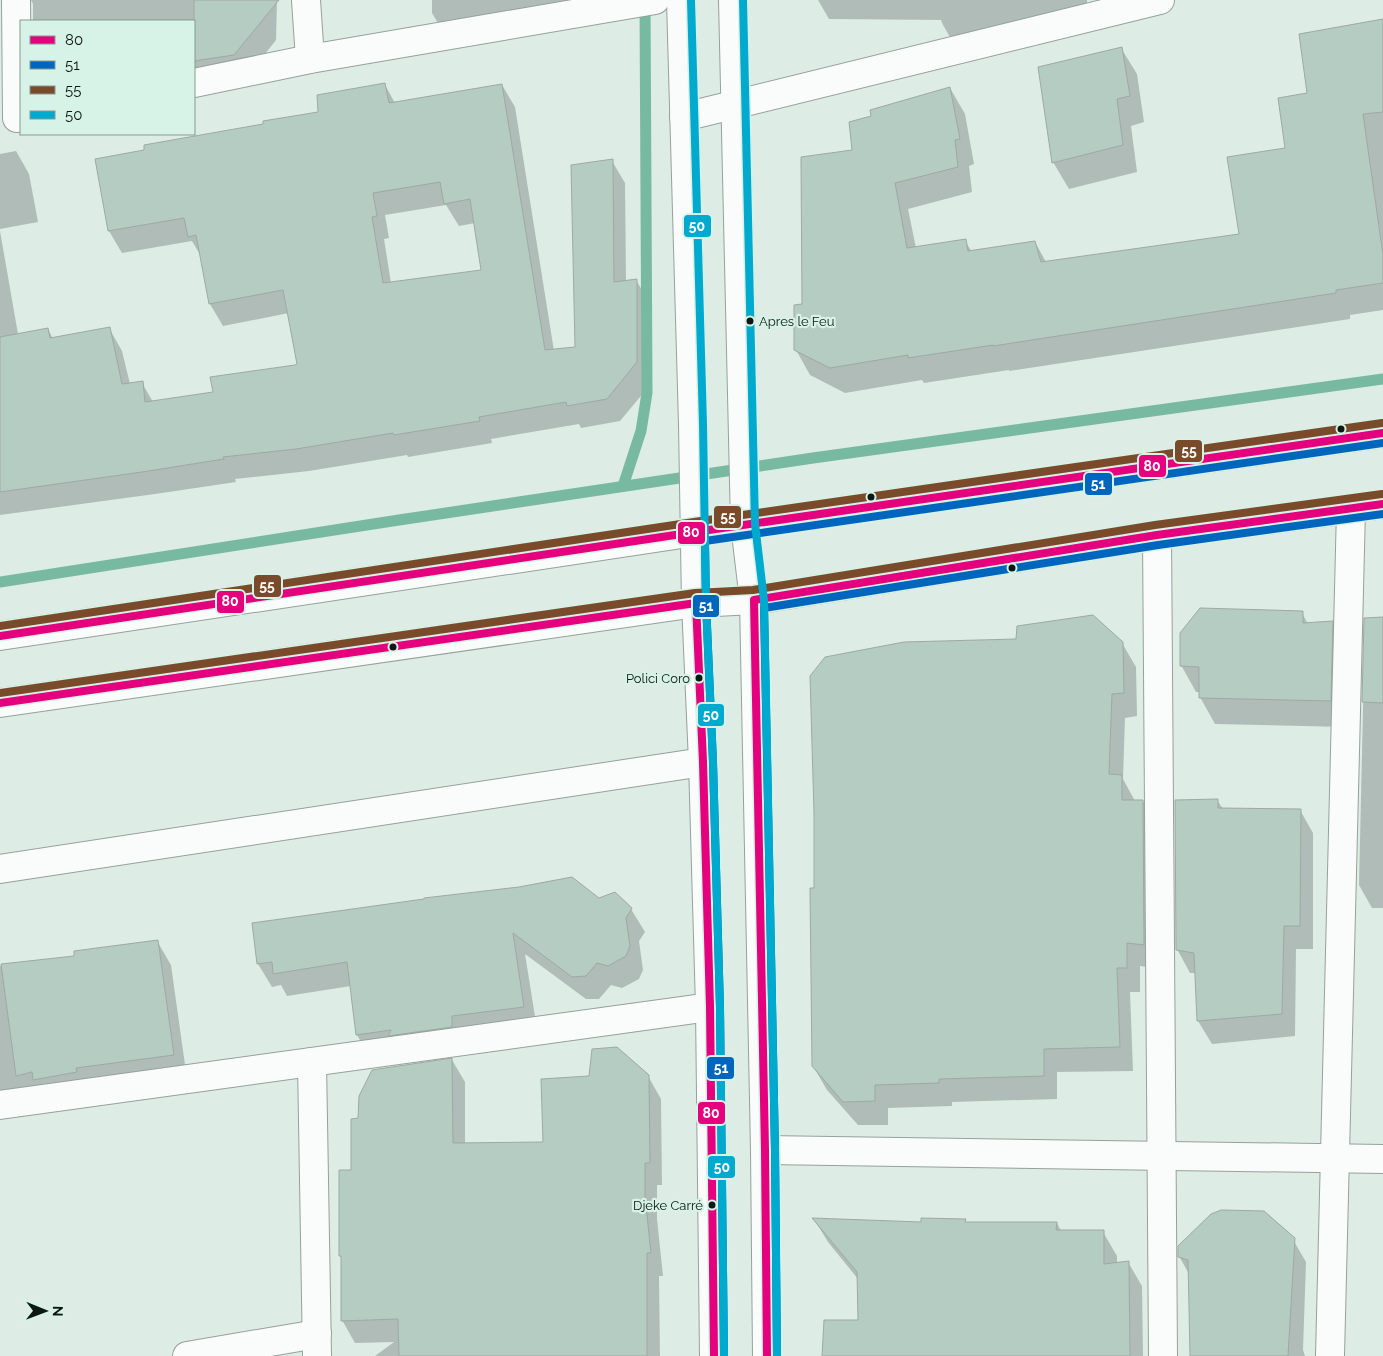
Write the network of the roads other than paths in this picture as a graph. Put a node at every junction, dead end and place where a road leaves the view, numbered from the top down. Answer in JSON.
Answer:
{"nodes":[{"id":1,"x":16,"y":0,"type":"edge"},
{"id":2,"x":306,"y":0,"type":"edge"},
{"id":3,"x":655,"y":0,"type":"edge"},
{"id":4,"x":681,"y":0,"type":"edge"},
{"id":5,"x":733,"y":0,"type":"edge"},
{"id":6,"x":1145,"y":2,"type":"edge"},
{"id":7,"x":310,"y":60,"type":"junction"},
{"id":8,"x":195,"y":83,"type":"edge"},
{"id":9,"x":735,"y":104,"type":"junction"},
{"id":10,"x":684,"y":117,"type":"junction"},
{"id":11,"x":13,"y":119,"type":"edge"},
{"id":12,"x":1383,"y":433,"type":"edge"},
{"id":13,"x":1383,"y":504,"type":"edge"},
{"id":14,"x":1350,"y":509,"type":"junction"},
{"id":15,"x":745,"y":525,"type":"junction"},
{"id":16,"x":695,"y":532,"type":"junction"},
{"id":17,"x":1157,"y":535,"type":"junction"},
{"id":18,"x":754,"y":600,"type":"junction"},
{"id":19,"x":696,"y":603,"type":"junction"},
{"id":20,"x":0,"y":636,"type":"edge"},
{"id":21,"x":0,"y":703,"type":"edge"},
{"id":22,"x":703,"y":762,"type":"junction"},
{"id":23,"x":0,"y":869,"type":"edge"},
{"id":24,"x":710,"y":1007,"type":"junction"},
{"id":25,"x":312,"y":1062,"type":"junction"},
{"id":26,"x":0,"y":1104,"type":"edge"},
{"id":27,"x":765,"y":1150,"type":"junction"},
{"id":28,"x":1161,"y":1156,"type":"junction"},
{"id":29,"x":1335,"y":1158,"type":"junction"},
{"id":30,"x":1383,"y":1159,"type":"edge"},
{"id":31,"x":317,"y":1345,"type":"edge"},
{"id":32,"x":187,"y":1356,"type":"edge"},
{"id":33,"x":714,"y":1356,"type":"edge"},
{"id":34,"x":767,"y":1356,"type":"edge"},
{"id":35,"x":1163,"y":1356,"type":"edge"},
{"id":36,"x":1330,"y":1356,"type":"edge"}],
"edges":[{"from":1,"to":11,"type":"main road"},
{"from":2,"to":7,"type":"main road"},
{"from":3,"to":7,"type":"main road"},
{"from":4,"to":10,"type":"main road"},
{"from":5,"to":9,"type":"main road"},
{"from":6,"to":9,"type":"main road"},
{"from":7,"to":8,"type":"main road"},
{"from":9,"to":10,"type":"main road"},
{"from":9,"to":15,"type":"main road"},
{"from":10,"to":16,"type":"main road"},
{"from":12,"to":15,"type":"main road"},
{"from":13,"to":14,"type":"main road"},
{"from":14,"to":17,"type":"main road"},
{"from":14,"to":29,"type":"main road"},
{"from":15,"to":16,"type":"main road"},
{"from":15,"to":18,"type":"main road"},
{"from":16,"to":19,"type":"main road"},
{"from":16,"to":20,"type":"main road"},
{"from":17,"to":18,"type":"main road"},
{"from":17,"to":28,"type":"main road"},
{"from":18,"to":19,"type":"main road"},
{"from":18,"to":27,"type":"main road"},
{"from":19,"to":21,"type":"main road"},
{"from":19,"to":22,"type":"main road"},
{"from":22,"to":23,"type":"main road"},
{"from":22,"to":24,"type":"main road"},
{"from":24,"to":25,"type":"main road"},
{"from":24,"to":33,"type":"main road"},
{"from":25,"to":26,"type":"main road"},
{"from":25,"to":31,"type":"main road"},
{"from":27,"to":28,"type":"main road"},
{"from":27,"to":34,"type":"main road"},
{"from":28,"to":29,"type":"main road"},
{"from":28,"to":35,"type":"main road"},
{"from":29,"to":30,"type":"main road"},
{"from":29,"to":36,"type":"main road"},
{"from":31,"to":32,"type":"main road"}]}
